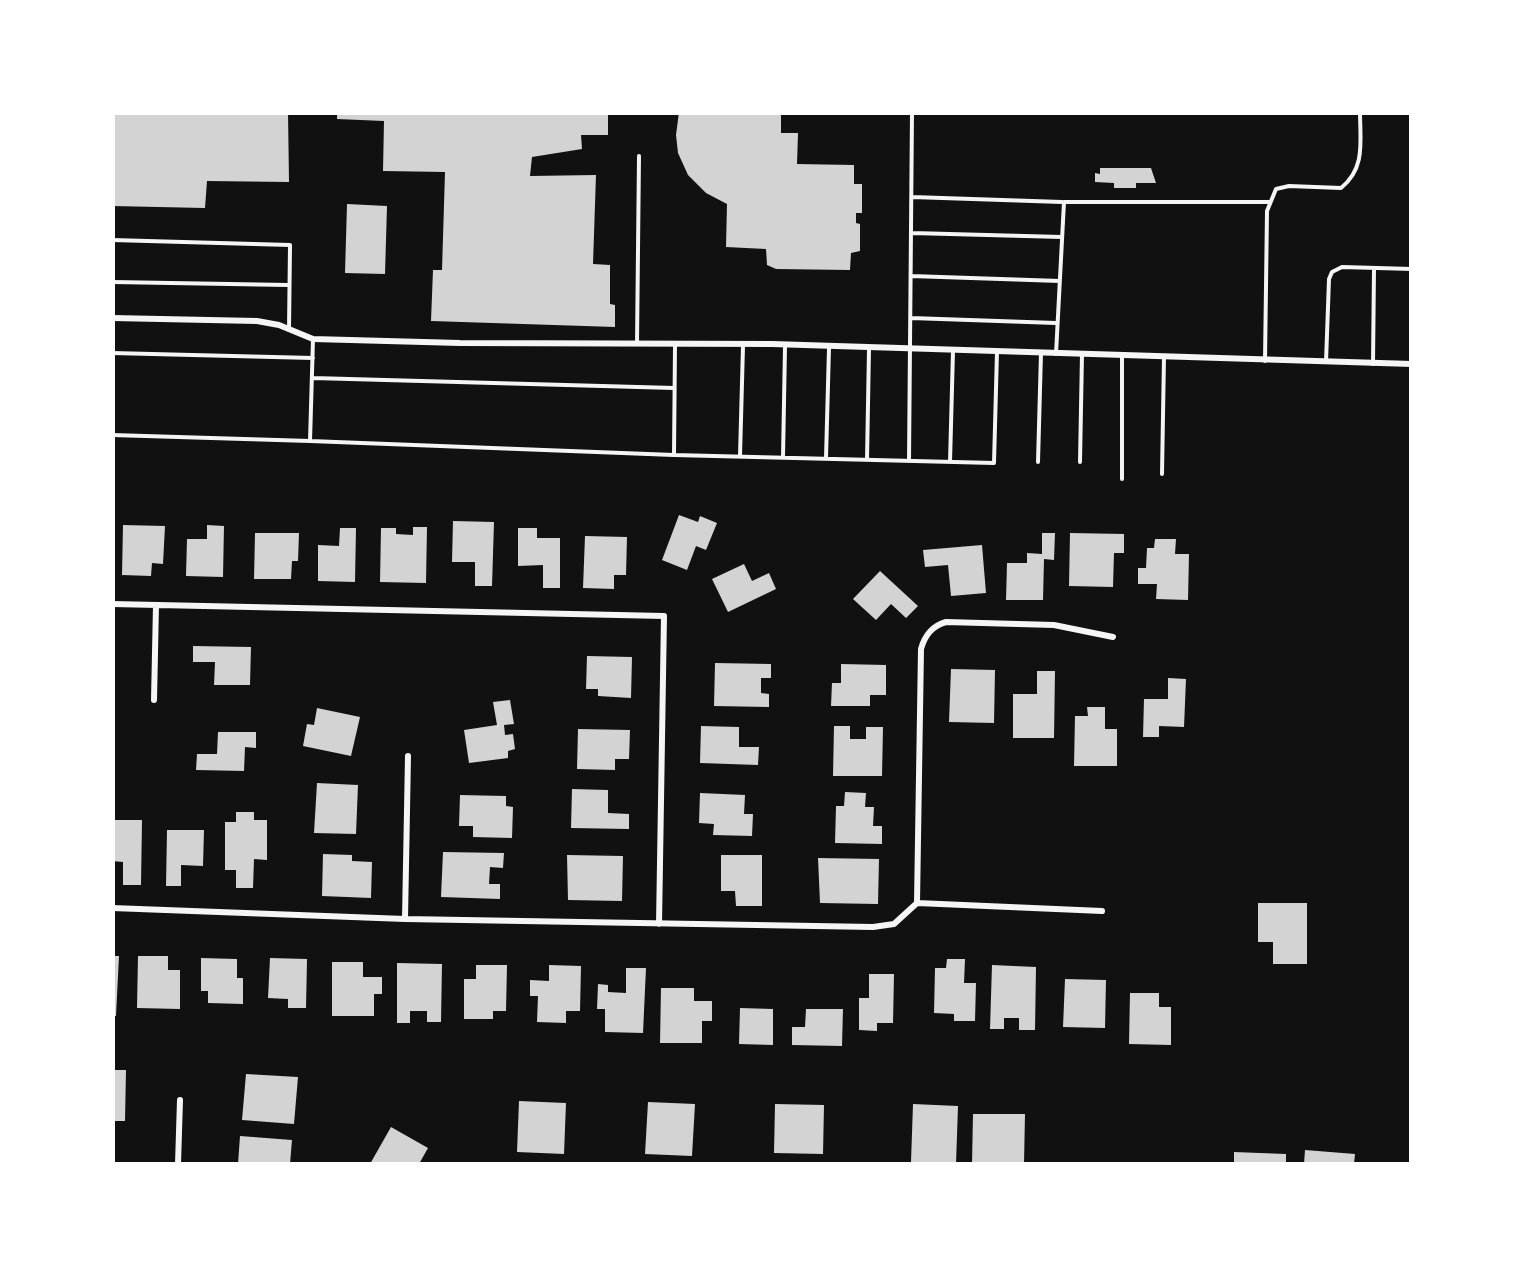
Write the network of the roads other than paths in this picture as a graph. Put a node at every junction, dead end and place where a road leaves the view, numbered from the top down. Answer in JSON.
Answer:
{"nodes":[{"id":1,"x":912,"y":112,"type":"edge"},
{"id":2,"x":1360,"y":112,"type":"edge"},
{"id":3,"x":639,"y":156,"type":"dead end"},
{"id":4,"x":912,"y":197,"type":"junction"},
{"id":5,"x":1064,"y":202,"type":"junction"},
{"id":6,"x":1269,"y":202,"type":"junction"},
{"id":7,"x":912,"y":233,"type":"junction"},
{"id":8,"x":1062,"y":238,"type":"junction"},
{"id":9,"x":112,"y":240,"type":"edge"},
{"id":10,"x":1374,"y":268,"type":"junction"},
{"id":11,"x":1412,"y":268,"type":"edge"},
{"id":12,"x":912,"y":276,"type":"junction"},
{"id":13,"x":1060,"y":281,"type":"junction"},
{"id":14,"x":112,"y":282,"type":"edge"},
{"id":15,"x":290,"y":285,"type":"junction"},
{"id":16,"x":112,"y":318,"type":"edge"},
{"id":17,"x":911,"y":318,"type":"junction"},
{"id":18,"x":1058,"y":323,"type":"junction"},
{"id":19,"x":290,"y":330,"type":"junction"},
{"id":20,"x":314,"y":339,"type":"junction"},
{"id":21,"x":637,"y":344,"type":"junction"},
{"id":22,"x":675,"y":344,"type":"junction"},
{"id":23,"x":743,"y":344,"type":"junction"},
{"id":24,"x":785,"y":344,"type":"junction"},
{"id":25,"x":829,"y":346,"type":"junction"},
{"id":26,"x":869,"y":347,"type":"junction"},
{"id":27,"x":911,"y":349,"type":"junction"},
{"id":28,"x":953,"y":350,"type":"junction"},
{"id":29,"x":997,"y":352,"type":"junction"},
{"id":30,"x":112,"y":353,"type":"edge"},
{"id":31,"x":1041,"y":353,"type":"junction"},
{"id":32,"x":1056,"y":354,"type":"junction"},
{"id":33,"x":1082,"y":354,"type":"junction"},
{"id":34,"x":1122,"y":356,"type":"junction"},
{"id":35,"x":1164,"y":357,"type":"junction"},
{"id":36,"x":313,"y":358,"type":"junction"},
{"id":37,"x":1265,"y":360,"type":"junction"},
{"id":38,"x":1326,"y":362,"type":"junction"},
{"id":39,"x":1373,"y":364,"type":"junction"},
{"id":40,"x":1412,"y":364,"type":"edge"},
{"id":41,"x":312,"y":378,"type":"junction"},
{"id":42,"x":674,"y":388,"type":"junction"},
{"id":43,"x":112,"y":435,"type":"edge"},
{"id":44,"x":310,"y":440,"type":"junction"},
{"id":45,"x":674,"y":454,"type":"junction"},
{"id":46,"x":740,"y":456,"type":"junction"},
{"id":47,"x":783,"y":457,"type":"junction"},
{"id":48,"x":826,"y":458,"type":"junction"},
{"id":49,"x":867,"y":460,"type":"junction"},
{"id":50,"x":909,"y":460,"type":"junction"},
{"id":51,"x":950,"y":462,"type":"junction"},
{"id":52,"x":1038,"y":462,"type":"dead end"},
{"id":53,"x":1080,"y":462,"type":"dead end"},
{"id":54,"x":1162,"y":474,"type":"dead end"},
{"id":55,"x":1122,"y":479,"type":"dead end"},
{"id":56,"x":112,"y":604,"type":"edge"},
{"id":57,"x":156,"y":605,"type":"junction"},
{"id":58,"x":1113,"y":637,"type":"dead end"},
{"id":59,"x":154,"y":700,"type":"dead end"},
{"id":60,"x":408,"y":756,"type":"dead end"},
{"id":61,"x":917,"y":904,"type":"junction"},
{"id":62,"x":112,"y":908,"type":"edge"},
{"id":63,"x":1102,"y":910,"type":"dead end"},
{"id":64,"x":405,"y":918,"type":"junction"},
{"id":65,"x":659,"y":924,"type":"junction"},
{"id":66,"x":180,"y":1100,"type":"dead end"},
{"id":67,"x":178,"y":1164,"type":"edge"}],
"edges":[{"from":1,"to":4,"type":"lane"},
{"from":2,"to":6,"type":"lane"},
{"from":3,"to":21,"type":"lane"},
{"from":4,"to":5,"type":"lane"},
{"from":4,"to":7,"type":"lane"},
{"from":5,"to":6,"type":"lane"},
{"from":5,"to":8,"type":"lane"},
{"from":6,"to":37,"type":"lane"},
{"from":7,"to":8,"type":"lane"},
{"from":7,"to":12,"type":"lane"},
{"from":8,"to":13,"type":"lane"},
{"from":9,"to":15,"type":"lane"},
{"from":10,"to":11,"type":"lane"},
{"from":10,"to":38,"type":"lane"},
{"from":10,"to":39,"type":"lane"},
{"from":12,"to":13,"type":"lane"},
{"from":12,"to":17,"type":"lane"},
{"from":13,"to":18,"type":"lane"},
{"from":14,"to":15,"type":"lane"},
{"from":15,"to":19,"type":"lane"},
{"from":16,"to":19,"type":"street"},
{"from":17,"to":18,"type":"lane"},
{"from":17,"to":27,"type":"lane"},
{"from":18,"to":32,"type":"lane"},
{"from":19,"to":20,"type":"street"},
{"from":20,"to":21,"type":"street"},
{"from":20,"to":36,"type":"lane"},
{"from":21,"to":22,"type":"street"},
{"from":22,"to":23,"type":"street"},
{"from":22,"to":42,"type":"lane"},
{"from":23,"to":24,"type":"street"},
{"from":23,"to":46,"type":"lane"},
{"from":24,"to":25,"type":"street"},
{"from":24,"to":47,"type":"lane"},
{"from":25,"to":26,"type":"street"},
{"from":25,"to":48,"type":"lane"},
{"from":26,"to":27,"type":"street"},
{"from":26,"to":49,"type":"lane"},
{"from":27,"to":28,"type":"street"},
{"from":27,"to":50,"type":"lane"},
{"from":28,"to":29,"type":"street"},
{"from":28,"to":51,"type":"lane"},
{"from":29,"to":31,"type":"street"},
{"from":29,"to":51,"type":"lane"},
{"from":30,"to":36,"type":"lane"},
{"from":31,"to":32,"type":"street"},
{"from":31,"to":52,"type":"lane"},
{"from":32,"to":33,"type":"street"},
{"from":33,"to":34,"type":"street"},
{"from":33,"to":53,"type":"lane"},
{"from":34,"to":35,"type":"street"},
{"from":34,"to":55,"type":"lane"},
{"from":35,"to":37,"type":"street"},
{"from":35,"to":54,"type":"lane"},
{"from":36,"to":41,"type":"lane"},
{"from":37,"to":38,"type":"street"},
{"from":38,"to":39,"type":"street"},
{"from":39,"to":40,"type":"street"},
{"from":41,"to":42,"type":"lane"},
{"from":41,"to":44,"type":"lane"},
{"from":42,"to":45,"type":"lane"},
{"from":43,"to":44,"type":"lane"},
{"from":44,"to":45,"type":"lane"},
{"from":45,"to":46,"type":"lane"},
{"from":46,"to":47,"type":"lane"},
{"from":47,"to":48,"type":"lane"},
{"from":48,"to":49,"type":"lane"},
{"from":49,"to":50,"type":"lane"},
{"from":50,"to":51,"type":"lane"},
{"from":56,"to":57,"type":"street"},
{"from":57,"to":59,"type":"street"},
{"from":57,"to":65,"type":"street"},
{"from":58,"to":61,"type":"street"},
{"from":60,"to":64,"type":"street"},
{"from":61,"to":63,"type":"street"},
{"from":61,"to":65,"type":"street"},
{"from":62,"to":64,"type":"street"},
{"from":64,"to":65,"type":"street"},
{"from":66,"to":67,"type":"street"}]}
